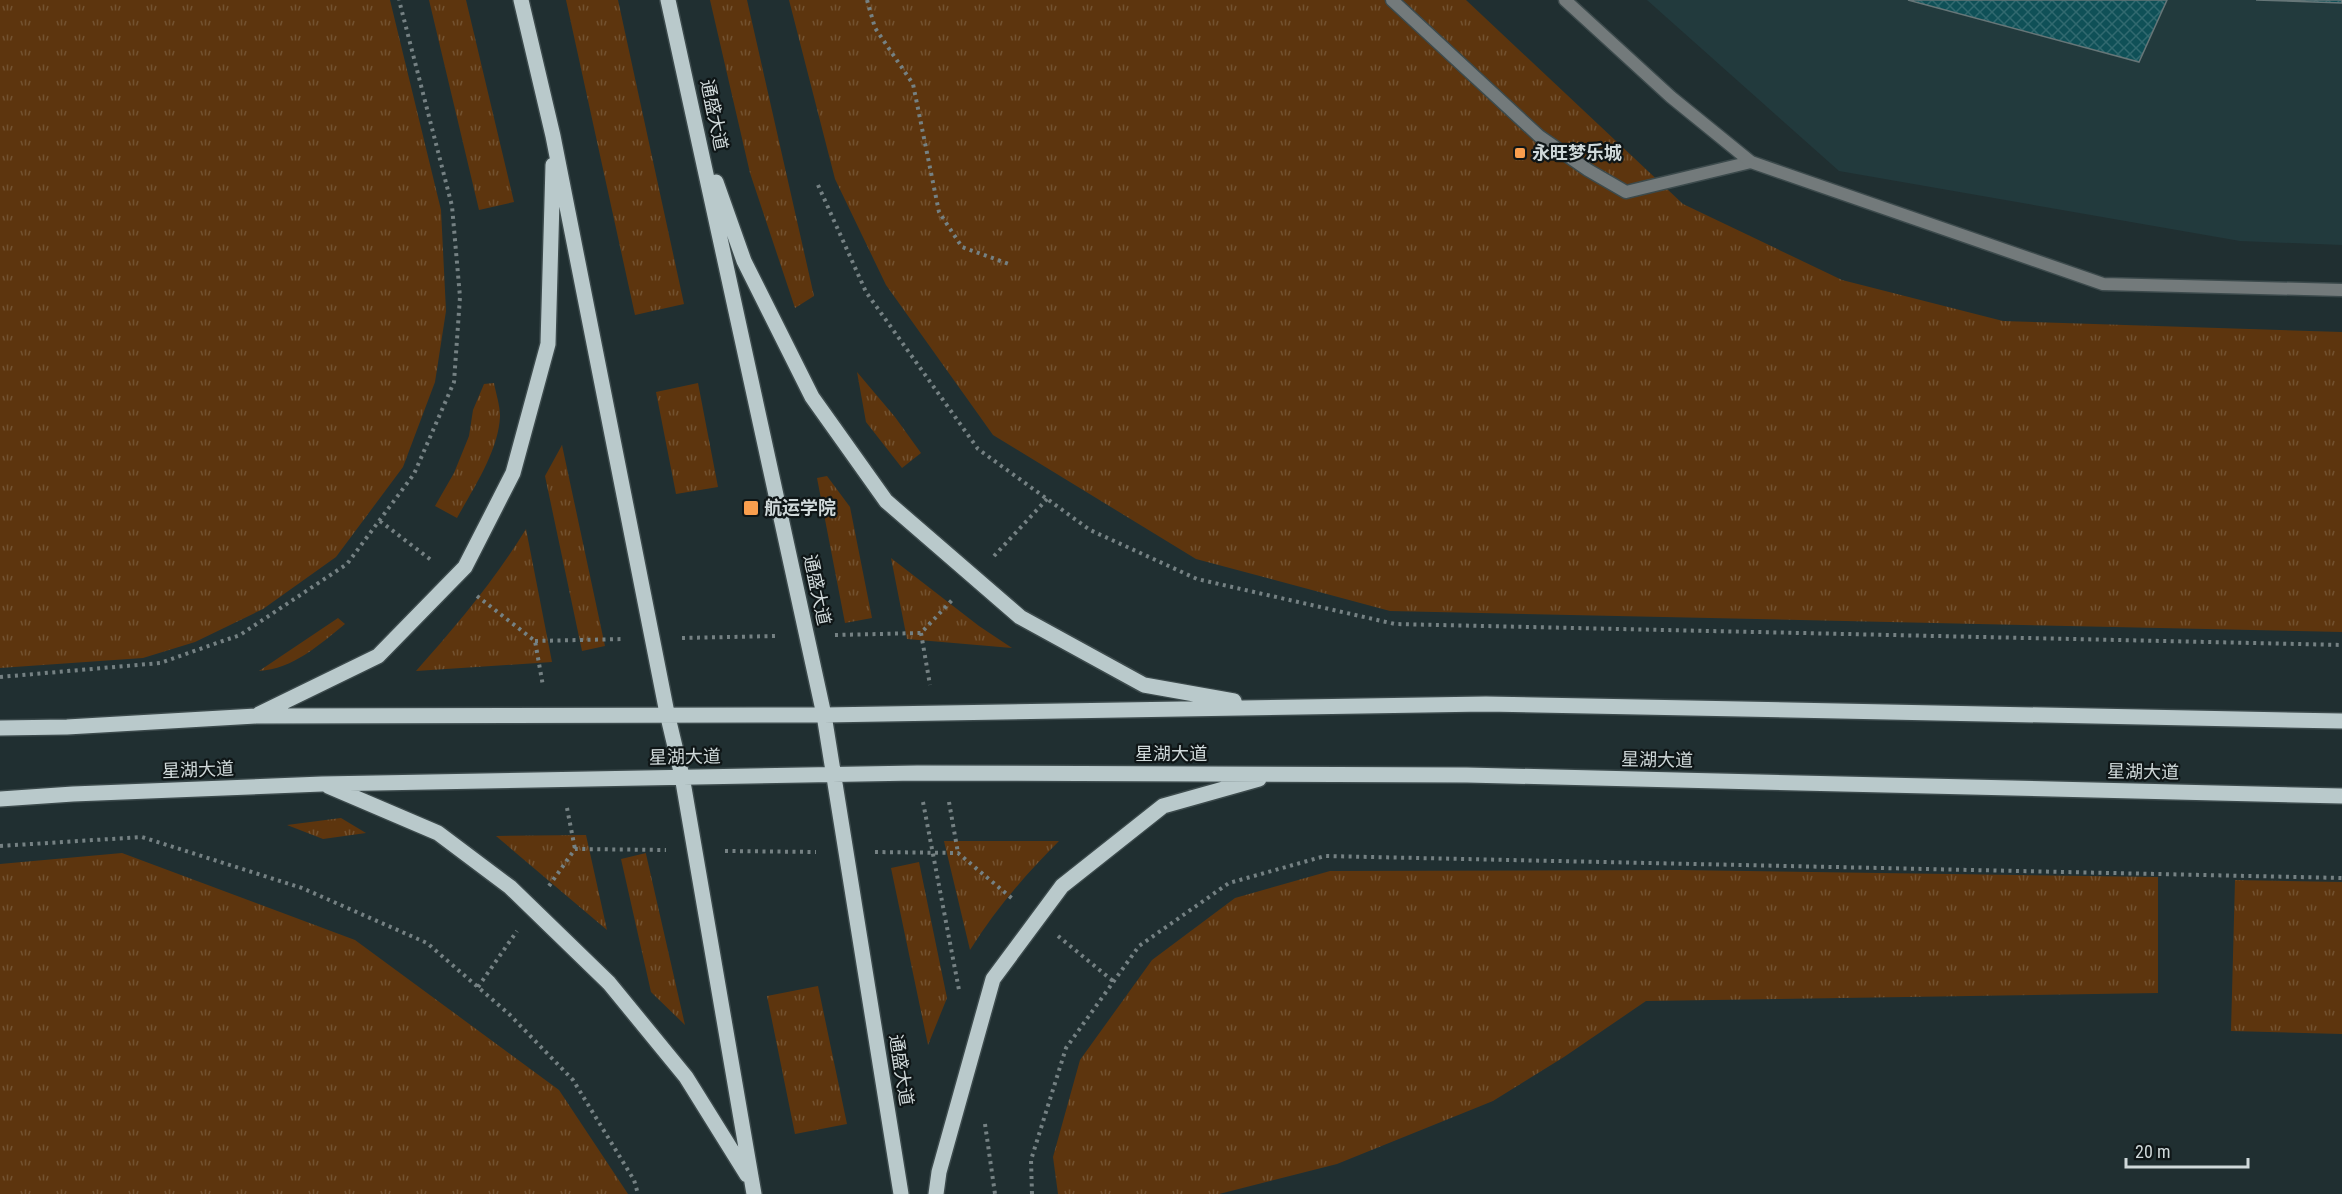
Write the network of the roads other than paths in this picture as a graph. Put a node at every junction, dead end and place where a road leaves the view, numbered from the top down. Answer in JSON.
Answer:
{"nodes":[{"id":1,"x":521,"y":0,"type":"edge"},
{"id":2,"x":668,"y":0,"type":"edge"},
{"id":3,"x":1392,"y":0,"type":"edge"},
{"id":4,"x":1565,"y":0,"type":"edge"},
{"id":5,"x":693,"y":114,"type":"junction"},
{"id":6,"x":554,"y":136,"type":"junction"},
{"id":7,"x":1751,"y":162,"type":"junction"},
{"id":8,"x":2342,"y":290,"type":"edge"},
{"id":9,"x":1269,"y":707,"type":"junction"},
{"id":10,"x":667,"y":713,"type":"junction"},
{"id":11,"x":824,"y":715,"type":"junction"},
{"id":12,"x":256,"y":716,"type":"junction"},
{"id":13,"x":2342,"y":721,"type":"edge"},
{"id":14,"x":0,"y":728,"type":"edge"},
{"id":15,"x":833,"y":773,"type":"junction"},
{"id":16,"x":1278,"y":774,"type":"junction"},
{"id":17,"x":682,"y":776,"type":"junction"},
{"id":18,"x":322,"y":784,"type":"junction"},
{"id":19,"x":2342,"y":796,"type":"edge"},
{"id":20,"x":0,"y":800,"type":"edge"},
{"id":21,"x":753,"y":1188,"type":"edge"},
{"id":22,"x":901,"y":1194,"type":"edge"},
{"id":23,"x":936,"y":1194,"type":"edge"}],
"edges":[{"from":1,"to":6,"type":"main road"},
{"from":2,"to":5,"type":"main road","name":"通盛大道"},
{"from":3,"to":7,"type":"street"},
{"from":4,"to":7,"type":"street"},
{"from":5,"to":9,"type":"main road"},
{"from":5,"to":11,"type":"main road","name":"通盛大道"},
{"from":6,"to":10,"type":"main road"},
{"from":6,"to":12,"type":"main road"},
{"from":7,"to":8,"type":"street"},
{"from":9,"to":11,"type":"main road"},
{"from":9,"to":13,"type":"main road"},
{"from":10,"to":11,"type":"main road"},
{"from":10,"to":12,"type":"main road"},
{"from":10,"to":17,"type":"main road"},
{"from":11,"to":15,"type":"main road","name":"通盛大道"},
{"from":12,"to":14,"type":"main road"},
{"from":15,"to":16,"type":"main road","name":"星湖大道"},
{"from":15,"to":17,"type":"main road","name":"星湖大道"},
{"from":15,"to":22,"type":"main road","name":"通盛大道"},
{"from":16,"to":19,"type":"main road","name":"星湖大道"},
{"from":16,"to":23,"type":"main road"},
{"from":17,"to":18,"type":"main road","name":"星湖大道"},
{"from":17,"to":21,"type":"main road"},
{"from":18,"to":20,"type":"main road","name":"星湖大道"},
{"from":18,"to":21,"type":"main road"}]}
